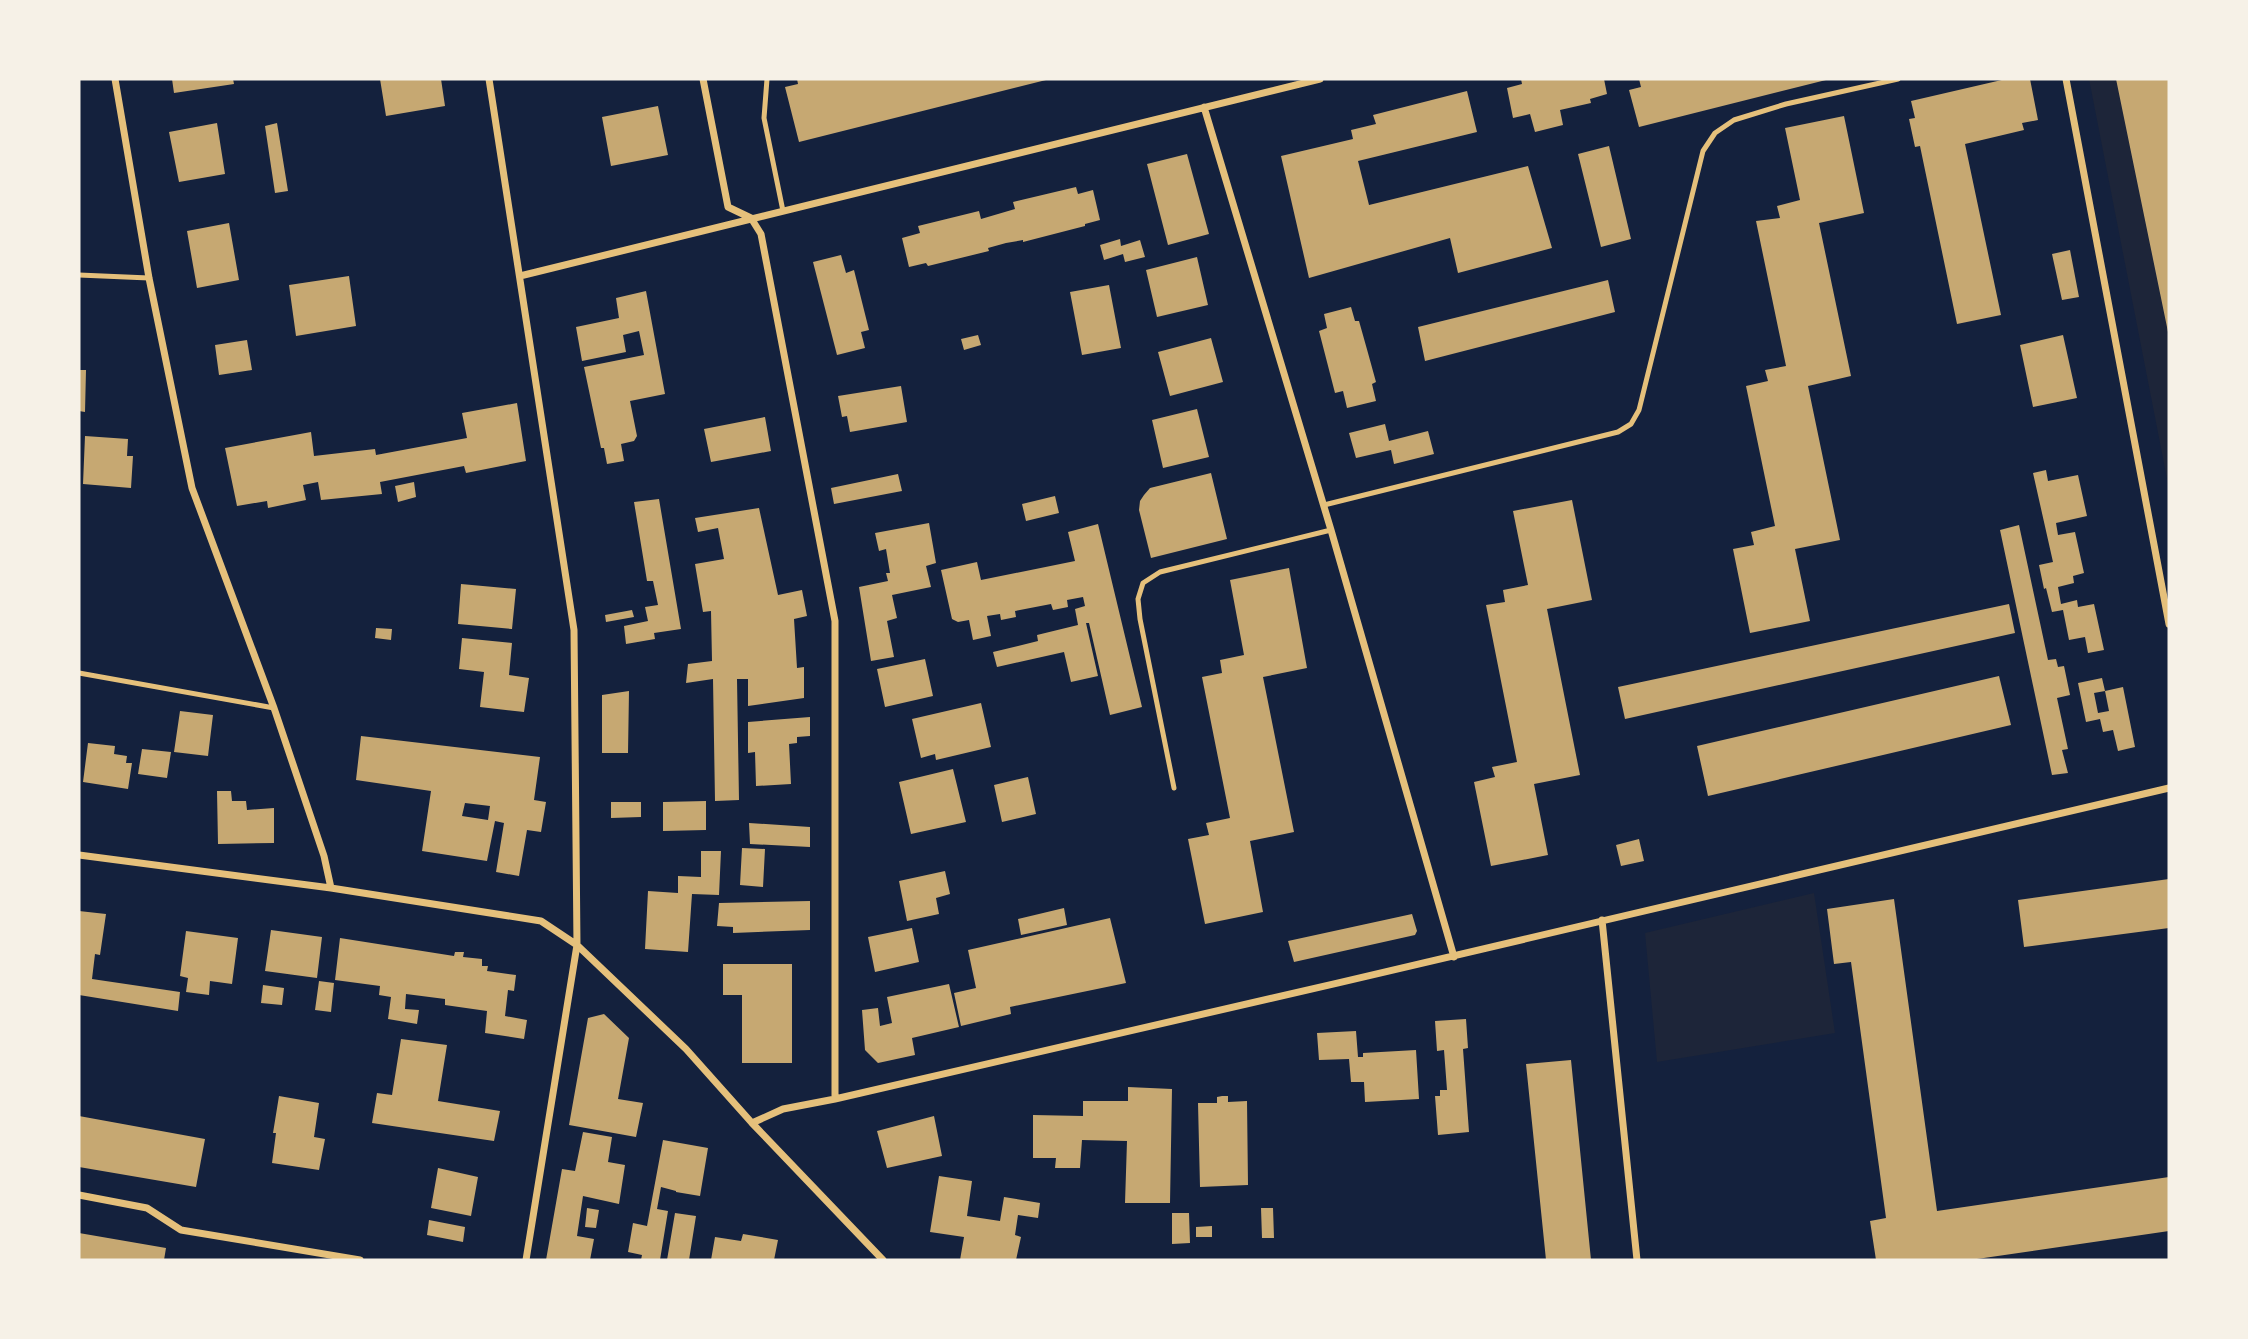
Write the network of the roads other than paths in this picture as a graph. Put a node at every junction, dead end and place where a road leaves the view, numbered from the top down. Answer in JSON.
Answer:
{"nodes":[{"id":1,"x":115,"y":79,"type":"edge"},
{"id":2,"x":489,"y":79,"type":"edge"},
{"id":3,"x":704,"y":79,"type":"edge"},
{"id":4,"x":767,"y":79,"type":"edge"},
{"id":5,"x":1320,"y":79,"type":"edge"},
{"id":6,"x":1898,"y":79,"type":"edge"},
{"id":7,"x":2066,"y":79,"type":"edge"},
{"id":8,"x":1204,"y":107,"type":"junction"},
{"id":9,"x":783,"y":211,"type":"junction"},
{"id":10,"x":751,"y":218,"type":"junction"},
{"id":11,"x":79,"y":275,"type":"edge"},
{"id":12,"x":520,"y":276,"type":"junction"},
{"id":13,"x":149,"y":278,"type":"junction"},
{"id":14,"x":1324,"y":505,"type":"junction"},
{"id":15,"x":1331,"y":530,"type":"junction"},
{"id":16,"x":2169,"y":624,"type":"edge"},
{"id":17,"x":79,"y":673,"type":"edge"},
{"id":18,"x":274,"y":708,"type":"junction"},
{"id":19,"x":1174,"y":788,"type":"dead end"},
{"id":20,"x":2169,"y":788,"type":"edge"},
{"id":21,"x":79,"y":855,"type":"edge"},
{"id":22,"x":331,"y":888,"type":"junction"},
{"id":23,"x":1602,"y":920,"type":"junction"},
{"id":24,"x":576,"y":945,"type":"junction"},
{"id":25,"x":1454,"y":957,"type":"junction"},
{"id":26,"x":835,"y":1099,"type":"junction"},
{"id":27,"x":752,"y":1123,"type":"junction"},
{"id":28,"x":79,"y":1195,"type":"edge"},
{"id":29,"x":360,"y":1260,"type":"edge"},
{"id":30,"x":526,"y":1260,"type":"edge"},
{"id":31,"x":883,"y":1260,"type":"edge"},
{"id":32,"x":1637,"y":1260,"type":"edge"}],
"edges":[{"from":1,"to":13,"type":"street"},
{"from":2,"to":12,"type":"street"},
{"from":3,"to":10,"type":"street"},
{"from":4,"to":9,"type":"lane"},
{"from":5,"to":8,"type":"street"},
{"from":6,"to":14,"type":"lane"},
{"from":7,"to":16,"type":"street"},
{"from":8,"to":9,"type":"street"},
{"from":8,"to":14,"type":"street"},
{"from":9,"to":10,"type":"street"},
{"from":10,"to":12,"type":"street"},
{"from":10,"to":26,"type":"street"},
{"from":11,"to":13,"type":"lane"},
{"from":12,"to":24,"type":"street"},
{"from":13,"to":18,"type":"street"},
{"from":14,"to":15,"type":"street"},
{"from":15,"to":19,"type":"lane"},
{"from":15,"to":25,"type":"street"},
{"from":17,"to":18,"type":"lane"},
{"from":18,"to":22,"type":"street"},
{"from":20,"to":23,"type":"street"},
{"from":21,"to":22,"type":"street"},
{"from":22,"to":24,"type":"street"},
{"from":23,"to":25,"type":"street"},
{"from":23,"to":32,"type":"street"},
{"from":24,"to":27,"type":"street"},
{"from":24,"to":30,"type":"street"},
{"from":25,"to":26,"type":"street"},
{"from":26,"to":27,"type":"street"},
{"from":27,"to":31,"type":"street"},
{"from":28,"to":29,"type":"street"}]}
